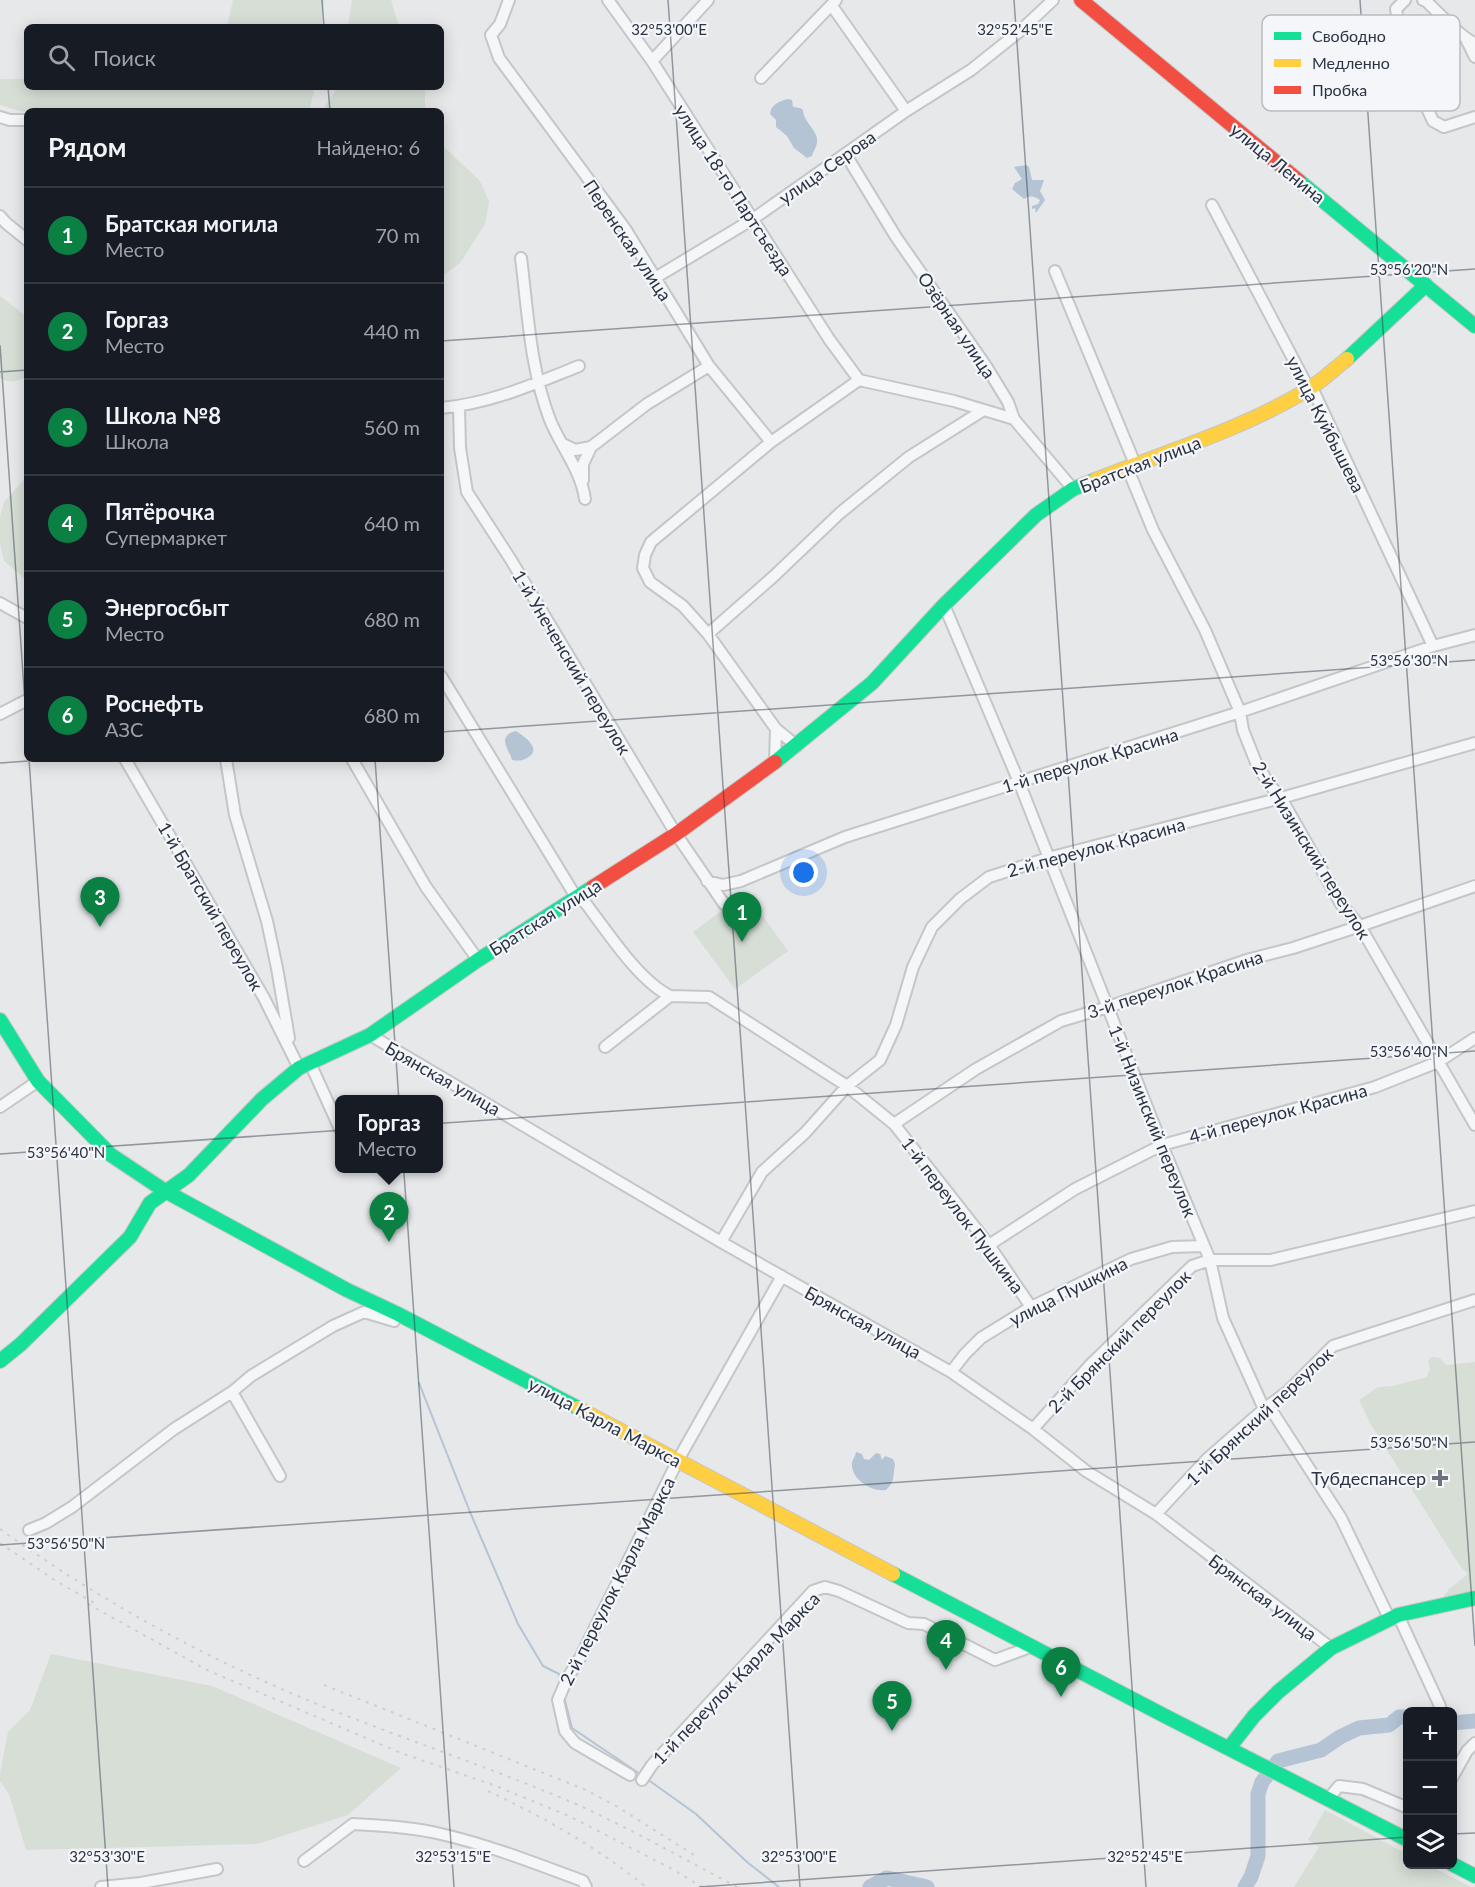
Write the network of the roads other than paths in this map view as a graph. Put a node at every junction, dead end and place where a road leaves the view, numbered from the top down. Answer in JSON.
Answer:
{"nodes":[{"id":1,"x":509,"y":0,"type":"edge"},
{"id":2,"x":608,"y":0,"type":"edge"},
{"id":3,"x":708,"y":0,"type":"edge"},
{"id":4,"x":1053,"y":0,"type":"edge"},
{"id":5,"x":1081,"y":0,"type":"edge"},
{"id":6,"x":1406,"y":0,"type":"edge"},
{"id":7,"x":1423,"y":0,"type":"edge"},
{"id":8,"x":835,"y":3,"type":"edge"},
{"id":9,"x":1397,"y":15,"type":"edge"},
{"id":10,"x":1442,"y":15,"type":"edge"},
{"id":11,"x":1471,"y":42,"type":"edge"},
{"id":12,"x":1475,"y":57,"type":"edge"},
{"id":13,"x":652,"y":61,"type":"junction"},
{"id":14,"x":762,"y":78,"type":"dead end"},
{"id":15,"x":906,"y":111,"type":"junction"},
{"id":16,"x":1428,"y":111,"type":"edge"},
{"id":17,"x":0,"y":117,"type":"edge"},
{"id":18,"x":1475,"y":117,"type":"edge"},
{"id":19,"x":24,"y":120,"type":"edge"},
{"id":20,"x":846,"y":155,"type":"junction"},
{"id":21,"x":1212,"y":205,"type":"dead end"},
{"id":22,"x":0,"y":216,"type":"edge"},
{"id":23,"x":753,"y":219,"type":"junction"},
{"id":24,"x":24,"y":238,"type":"edge"},
{"id":25,"x":521,"y":258,"type":"dead end"},
{"id":26,"x":1055,"y":271,"type":"dead end"},
{"id":27,"x":655,"y":278,"type":"junction"},
{"id":28,"x":1426,"y":285,"type":"junction"},
{"id":29,"x":1475,"y":326,"type":"edge"},
{"id":30,"x":579,"y":366,"type":"dead end"},
{"id":31,"x":709,"y":366,"type":"junction"},
{"id":32,"x":859,"y":380,"type":"junction"},
{"id":33,"x":539,"y":382,"type":"junction"},
{"id":34,"x":1309,"y":389,"type":"junction"},
{"id":35,"x":459,"y":407,"type":"junction"},
{"id":36,"x":444,"y":408,"type":"edge"},
{"id":37,"x":982,"y":411,"type":"junction"},
{"id":38,"x":1014,"y":419,"type":"junction"},
{"id":39,"x":771,"y":442,"type":"junction"},
{"id":40,"x":563,"y":444,"type":"junction"},
{"id":41,"x":591,"y":447,"type":"junction"},
{"id":42,"x":1131,"y":465,"type":"junction"},
{"id":43,"x":583,"y":484,"type":"junction"},
{"id":44,"x":1073,"y":489,"type":"junction"},
{"id":45,"x":585,"y":499,"type":"dead end"},
{"id":46,"x":0,"y":603,"type":"edge"},
{"id":47,"x":944,"y":605,"type":"junction"},
{"id":48,"x":24,"y":616,"type":"edge"},
{"id":49,"x":708,"y":634,"type":"junction"},
{"id":50,"x":1475,"y":635,"type":"edge"},
{"id":51,"x":1433,"y":646,"type":"junction"},
{"id":52,"x":444,"y":681,"type":"edge"},
{"id":53,"x":24,"y":702,"type":"edge"},
{"id":54,"x":1240,"y":712,"type":"junction"},
{"id":55,"x":0,"y":714,"type":"edge"},
{"id":56,"x":776,"y":729,"type":"junction"},
{"id":57,"x":1475,"y":742,"type":"edge"},
{"id":58,"x":797,"y":746,"type":"junction"},
{"id":59,"x":127,"y":762,"type":"edge"},
{"id":60,"x":226,"y":762,"type":"edge"},
{"id":61,"x":354,"y":762,"type":"edge"},
{"id":62,"x":775,"y":762,"type":"junction"},
{"id":63,"x":1019,"y":782,"type":"junction"},
{"id":64,"x":1281,"y":798,"type":"junction"},
{"id":65,"x":676,"y":834,"type":"junction"},
{"id":66,"x":1048,"y":858,"type":"junction"},
{"id":67,"x":707,"y":881,"type":"junction"},
{"id":68,"x":1475,"y":886,"type":"edge"},
{"id":69,"x":578,"y":896,"type":"junction"},
{"id":70,"x":724,"y":904,"type":"dead end"},
{"id":71,"x":1360,"y":926,"type":"junction"},
{"id":72,"x":478,"y":960,"type":"junction"},
{"id":73,"x":670,"y":996,"type":"junction"},
{"id":74,"x":1108,"y":1007,"type":"junction"},
{"id":75,"x":0,"y":1020,"type":"edge"},
{"id":76,"x":370,"y":1035,"type":"junction"},
{"id":77,"x":1475,"y":1038,"type":"edge"},
{"id":78,"x":605,"y":1047,"type":"dead end"},
{"id":79,"x":1438,"y":1062,"type":"junction"},
{"id":80,"x":300,"y":1063,"type":"junction"},
{"id":81,"x":38,"y":1081,"type":"junction"},
{"id":82,"x":847,"y":1086,"type":"junction"},
{"id":83,"x":0,"y":1107,"type":"edge"},
{"id":84,"x":335,"y":1122,"type":"edge"},
{"id":85,"x":894,"y":1124,"type":"junction"},
{"id":86,"x":1475,"y":1125,"type":"edge"},
{"id":87,"x":1162,"y":1145,"type":"junction"},
{"id":88,"x":165,"y":1191,"type":"junction"},
{"id":89,"x":1475,"y":1211,"type":"edge"},
{"id":90,"x":721,"y":1242,"type":"junction"},
{"id":91,"x":989,"y":1245,"type":"junction"},
{"id":92,"x":1203,"y":1246,"type":"junction"},
{"id":93,"x":1210,"y":1260,"type":"junction"},
{"id":94,"x":782,"y":1276,"type":"junction"},
{"id":95,"x":1475,"y":1300,"type":"edge"},
{"id":96,"x":1031,"y":1307,"type":"junction"},
{"id":97,"x":398,"y":1314,"type":"junction"},
{"id":98,"x":0,"y":1361,"type":"edge"},
{"id":99,"x":951,"y":1372,"type":"junction"},
{"id":100,"x":232,"y":1392,"type":"junction"},
{"id":101,"x":1264,"y":1409,"type":"junction"},
{"id":102,"x":1033,"y":1429,"type":"junction"},
{"id":103,"x":678,"y":1460,"type":"junction"},
{"id":104,"x":280,"y":1476,"type":"dead end"},
{"id":105,"x":1156,"y":1514,"type":"junction"},
{"id":106,"x":29,"y":1530,"type":"dead end"},
{"id":107,"x":1475,"y":1598,"type":"edge"},
{"id":108,"x":1394,"y":1617,"type":"junction"},
{"id":109,"x":1033,"y":1646,"type":"junction"},
{"id":110,"x":1331,"y":1648,"type":"junction"},
{"id":111,"x":1440,"y":1706,"type":"dead end"},
{"id":112,"x":1475,"y":1743,"type":"edge"},
{"id":113,"x":1229,"y":1748,"type":"junction"},
{"id":114,"x":1457,"y":1769,"type":"edge"},
{"id":115,"x":630,"y":1775,"type":"dead end"},
{"id":116,"x":642,"y":1780,"type":"dead end"},
{"id":117,"x":1329,"y":1798,"type":"junction"},
{"id":118,"x":1403,"y":1806,"type":"edge"},
{"id":119,"x":1403,"y":1838,"type":"edge"},
{"id":120,"x":304,"y":1861,"type":"dead end"},
{"id":121,"x":1457,"y":1867,"type":"edge"},
{"id":122,"x":217,"y":1869,"type":"dead end"},
{"id":123,"x":1475,"y":1876,"type":"edge"},
{"id":124,"x":101,"y":1887,"type":"edge"},
{"id":125,"x":585,"y":1887,"type":"edge"}],
"edges":[{"from":1,"to":27,"type":"street","name":"Перенская улица"},
{"from":2,"to":13,"type":"street","name":"улица 18-го Партсъезда"},
{"from":3,"to":13,"type":"street"},
{"from":4,"to":15,"type":"street","name":"улица Серова"},
{"from":5,"to":28,"type":"main road","name":"улица Ленина"},
{"from":6,"to":9,"type":"street"},
{"from":7,"to":10,"type":"street"},
{"from":8,"to":14,"type":"street"},
{"from":8,"to":15,"type":"street"},
{"from":11,"to":12,"type":"street"},
{"from":13,"to":23,"type":"street","name":"улица 18-го Партсъезда"},
{"from":15,"to":20,"type":"street","name":"улица Серова"},
{"from":16,"to":18,"type":"street"},
{"from":17,"to":19,"type":"street"},
{"from":20,"to":23,"type":"street","name":"улица Серова"},
{"from":20,"to":38,"type":"street","name":"Озёрная улица"},
{"from":21,"to":34,"type":"street","name":"улица Куйбышева"},
{"from":22,"to":24,"type":"street"},
{"from":23,"to":27,"type":"street","name":"улица Серова"},
{"from":23,"to":32,"type":"street","name":"улица 18-го Партсъезда"},
{"from":25,"to":33,"type":"street"},
{"from":26,"to":42,"type":"street","name":"2-й Низинский переулок"},
{"from":27,"to":31,"type":"street","name":"Перенская улица"},
{"from":28,"to":29,"type":"main road","name":"улица Ленина"},
{"from":28,"to":34,"type":"main road","name":"Братская улица"},
{"from":30,"to":33,"type":"street"},
{"from":31,"to":39,"type":"street","name":"Перенская улица"},
{"from":31,"to":41,"type":"street"},
{"from":32,"to":37,"type":"street"},
{"from":32,"to":39,"type":"street"},
{"from":33,"to":35,"type":"street"},
{"from":33,"to":40,"type":"street"},
{"from":34,"to":42,"type":"main road","name":"Братская улица"},
{"from":34,"to":51,"type":"street","name":"улица Куйбышева"},
{"from":35,"to":36,"type":"street"},
{"from":35,"to":65,"type":"street","name":"1-й Унеченский переулок"},
{"from":37,"to":38,"type":"street"},
{"from":37,"to":49,"type":"street"},
{"from":38,"to":44,"type":"street","name":"Озёрная улица"},
{"from":39,"to":49,"type":"street"},
{"from":40,"to":41,"type":"street"},
{"from":40,"to":43,"type":"street"},
{"from":41,"to":43,"type":"street"},
{"from":42,"to":44,"type":"main road","name":"Братская улица"},
{"from":42,"to":54,"type":"street","name":"2-й Низинский переулок"},
{"from":43,"to":45,"type":"street"},
{"from":44,"to":47,"type":"main road","name":"Братская улица"},
{"from":46,"to":48,"type":"street"},
{"from":47,"to":58,"type":"main road","name":"Братская улица"},
{"from":47,"to":63,"type":"street","name":"1-й Низинский переулок"},
{"from":49,"to":56,"type":"street"},
{"from":50,"to":51,"type":"street","name":"1-й переулок Красина"},
{"from":51,"to":54,"type":"street","name":"1-й переулок Красина"},
{"from":52,"to":69,"type":"street"},
{"from":53,"to":55,"type":"street"},
{"from":54,"to":63,"type":"street","name":"1-й переулок Красина"},
{"from":54,"to":64,"type":"street","name":"2-й Низинский переулок"},
{"from":56,"to":58,"type":"street"},
{"from":56,"to":62,"type":"street"},
{"from":57,"to":64,"type":"street","name":"2-й переулок Красина"},
{"from":58,"to":62,"type":"main road","name":"Братская улица"},
{"from":59,"to":80,"type":"street","name":"1-й Братский переулок"},
{"from":60,"to":80,"type":"street","name":"1-й Братский переулок"},
{"from":61,"to":72,"type":"street"},
{"from":62,"to":65,"type":"main road","name":"Братская улица"},
{"from":63,"to":66,"type":"street","name":"1-й Низинский переулок"},
{"from":63,"to":67,"type":"street","name":"1-й переулок Красина"},
{"from":64,"to":66,"type":"street","name":"2-й переулок Красина"},
{"from":64,"to":71,"type":"street","name":"2-й Низинский переулок"},
{"from":65,"to":67,"type":"street","name":"1-й Унеченский переулок"},
{"from":65,"to":69,"type":"main road","name":"Братская улица"},
{"from":66,"to":74,"type":"street","name":"1-й Низинский переулок"},
{"from":66,"to":82,"type":"street","name":"2-й переулок Красина"},
{"from":67,"to":70,"type":"street","name":"1-й Унеченский переулок"},
{"from":68,"to":71,"type":"street","name":"3-й переулок Красина"},
{"from":69,"to":72,"type":"main road","name":"Братская улица"},
{"from":69,"to":73,"type":"street"},
{"from":71,"to":74,"type":"street","name":"3-й переулок Красина"},
{"from":71,"to":79,"type":"street","name":"2-й Низинский переулок"},
{"from":72,"to":76,"type":"main road","name":"Братская улица"},
{"from":73,"to":78,"type":"street"},
{"from":73,"to":82,"type":"street","name":"1-й переулок Пушкина"},
{"from":74,"to":85,"type":"street","name":"3-й переулок Красина"},
{"from":74,"to":87,"type":"street","name":"1-й Низинский переулок"},
{"from":75,"to":81,"type":"main road","name":"улица Карла Маркса"},
{"from":76,"to":80,"type":"main road","name":"Братская улица"},
{"from":76,"to":90,"type":"street","name":"Брянская улица"},
{"from":77,"to":79,"type":"street","name":"4-й переулок Красина"},
{"from":79,"to":86,"type":"street","name":"2-й Низинский переулок"},
{"from":79,"to":87,"type":"street","name":"4-й переулок Красина"},
{"from":80,"to":84,"type":"street"},
{"from":80,"to":88,"type":"main road","name":"Братская улица"},
{"from":81,"to":83,"type":"street"},
{"from":81,"to":88,"type":"main road","name":"улица Карла Маркса"},
{"from":82,"to":85,"type":"street","name":"1-й переулок Пушкина"},
{"from":82,"to":90,"type":"street","name":"2-й переулок Красина"},
{"from":85,"to":91,"type":"street","name":"1-й переулок Пушкина"},
{"from":87,"to":91,"type":"street","name":"4-й переулок Красина"},
{"from":87,"to":92,"type":"street","name":"1-й Низинский переулок"},
{"from":88,"to":97,"type":"main road","name":"улица Карла Маркса"},
{"from":88,"to":98,"type":"main road","name":"Братская улица"},
{"from":89,"to":93,"type":"street"},
{"from":90,"to":94,"type":"street","name":"Брянская улица"},
{"from":91,"to":96,"type":"street","name":"1-й переулок Пушкина"},
{"from":92,"to":93,"type":"street","name":"1-й Низинский переулок"},
{"from":92,"to":96,"type":"street","name":"улица Пушкина"},
{"from":93,"to":101,"type":"street","name":"1-й Низинский переулок"},
{"from":93,"to":102,"type":"street","name":"2-й Брянский переулок"},
{"from":94,"to":99,"type":"street","name":"Брянская улица"},
{"from":94,"to":103,"type":"street","name":"2-й переулок Карла Маркса"},
{"from":95,"to":101,"type":"street","name":"1-й Брянский переулок"},
{"from":96,"to":99,"type":"street","name":"улица Пушкина"},
{"from":97,"to":100,"type":"street"},
{"from":97,"to":103,"type":"main road","name":"улица Карла Маркса"},
{"from":99,"to":102,"type":"street","name":"Брянская улица"},
{"from":100,"to":104,"type":"street"},
{"from":100,"to":106,"type":"street"},
{"from":101,"to":105,"type":"street","name":"1-й Брянский переулок"},
{"from":101,"to":108,"type":"street","name":"1-й Низинский переулок"},
{"from":102,"to":105,"type":"street","name":"Брянская улица"},
{"from":103,"to":109,"type":"main road","name":"улица Карла Маркса"},
{"from":103,"to":115,"type":"street","name":"2-й переулок Карла Маркса"},
{"from":105,"to":110,"type":"street","name":"Брянская улица"},
{"from":107,"to":108,"type":"main road"},
{"from":108,"to":110,"type":"main road"},
{"from":108,"to":111,"type":"street","name":"1-й Низинский переулок"},
{"from":109,"to":113,"type":"main road","name":"улица Карла Маркса"},
{"from":109,"to":116,"type":"street","name":"1-й переулок Карла Маркса"},
{"from":110,"to":113,"type":"main road"},
{"from":112,"to":114,"type":"street"},
{"from":113,"to":117,"type":"main road","name":"улица Карла Маркса"},
{"from":117,"to":118,"type":"street"},
{"from":117,"to":119,"type":"main road"},
{"from":120,"to":125,"type":"street"},
{"from":121,"to":123,"type":"main road"},
{"from":122,"to":124,"type":"street"}]}
